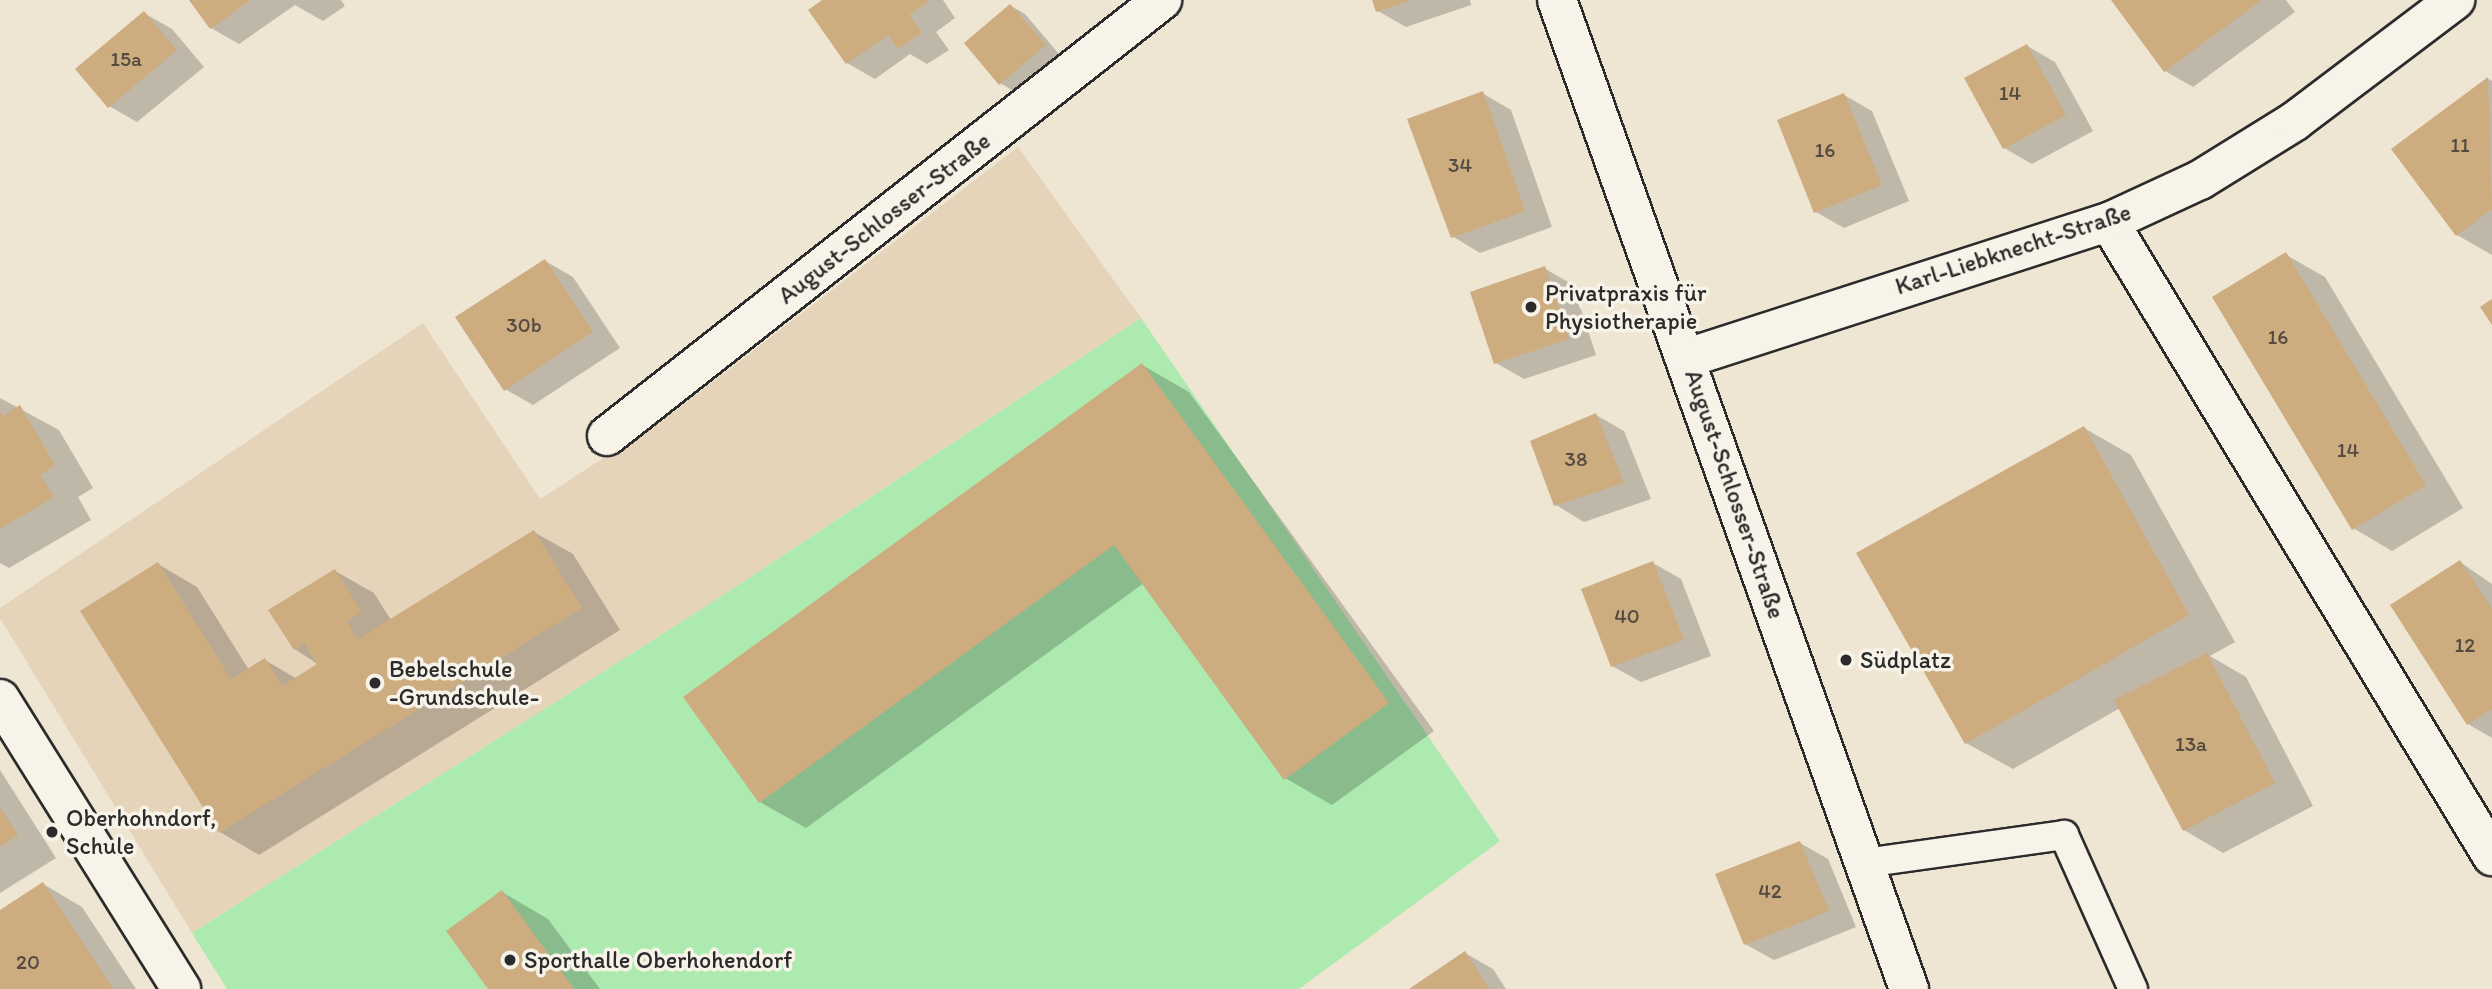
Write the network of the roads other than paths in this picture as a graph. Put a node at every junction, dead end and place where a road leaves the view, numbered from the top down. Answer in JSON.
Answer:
{"nodes":[{"id":1,"x":1161,"y":0,"type":"edge"},
{"id":2,"x":1557,"y":0,"type":"edge"},
{"id":3,"x":2455,"y":0,"type":"edge"},
{"id":4,"x":2109,"y":222,"type":"junction"},
{"id":5,"x":1687,"y":358,"type":"junction"},
{"id":6,"x":607,"y":436,"type":"dead end"},
{"id":7,"x":0,"y":699,"type":"edge"},
{"id":8,"x":2492,"y":856,"type":"edge"},
{"id":9,"x":1865,"y":863,"type":"junction"},
{"id":10,"x":181,"y":989,"type":"edge"},
{"id":11,"x":1909,"y":989,"type":"edge"},
{"id":12,"x":2133,"y":989,"type":"edge"}],
"edges":[{"from":1,"to":6,"type":"street","name":"August-Schlosser-Straße"},
{"from":2,"to":5,"type":"street","name":"August-Schlosser-Straße"},
{"from":3,"to":4,"type":"street","name":"Karl-Liebknecht-Straße"},
{"from":4,"to":5,"type":"street","name":"Karl-Liebknecht-Straße"},
{"from":4,"to":8,"type":"street"},
{"from":5,"to":9,"type":"street","name":"August-Schlosser-Straße"},
{"from":7,"to":10,"type":"street"},
{"from":9,"to":11,"type":"street","name":"August-Schlosser-Straße"},
{"from":9,"to":12,"type":"lane"}]}
